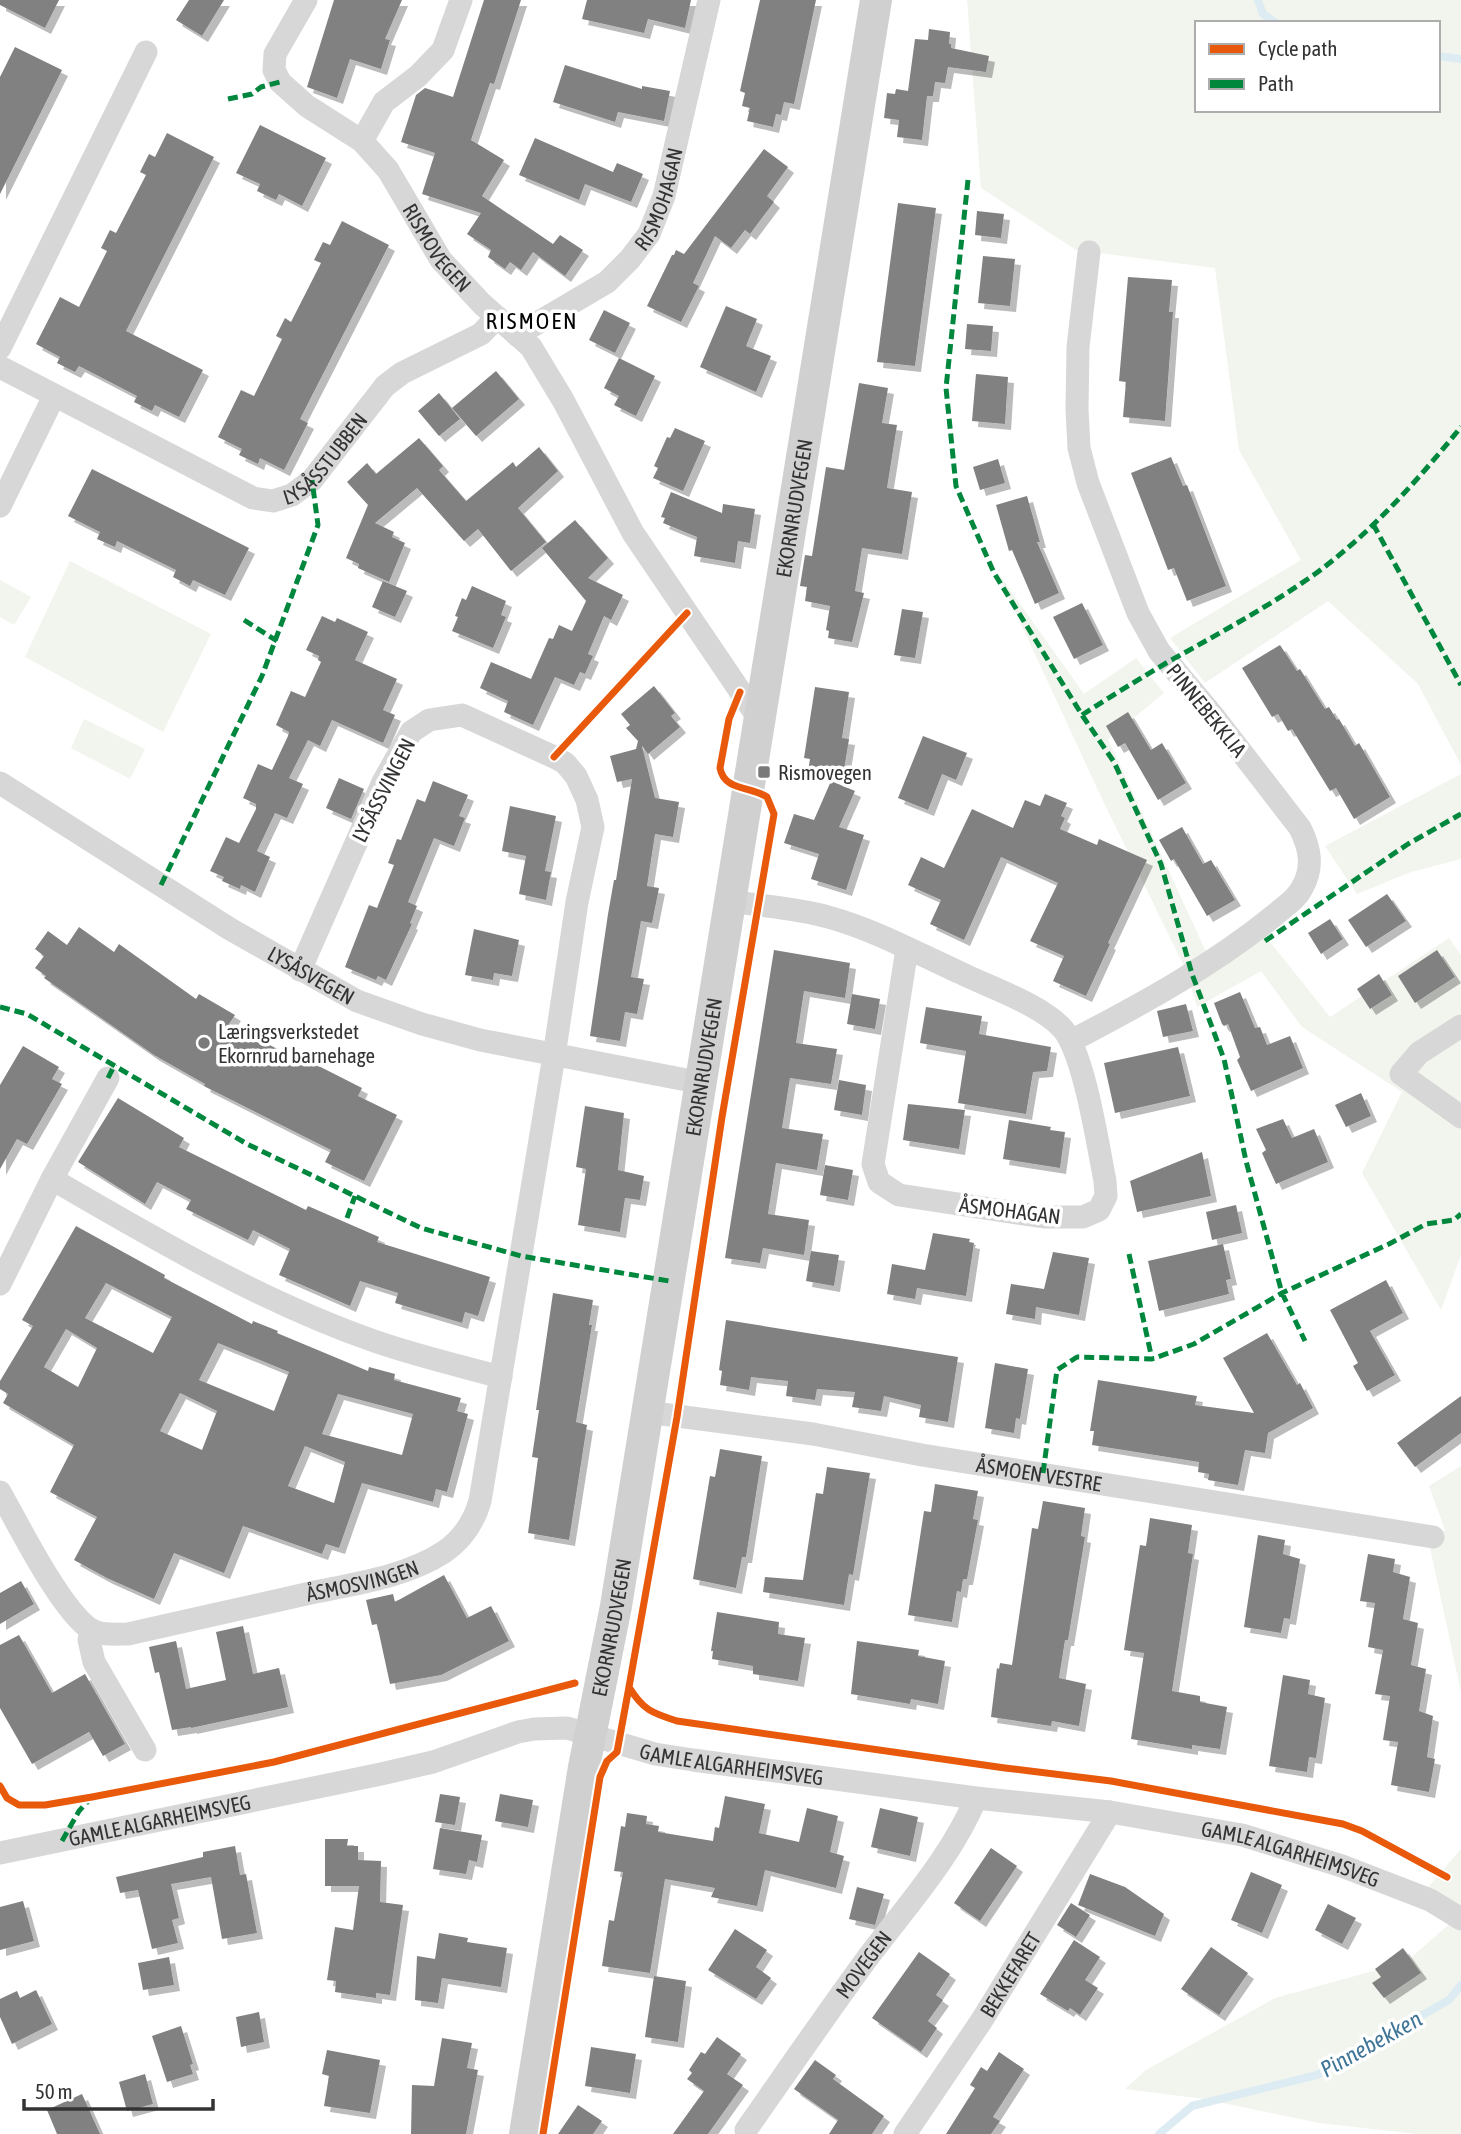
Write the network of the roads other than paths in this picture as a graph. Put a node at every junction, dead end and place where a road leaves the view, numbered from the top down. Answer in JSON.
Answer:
{"nodes":[{"id":1,"x":306,"y":0,"type":"edge"},
{"id":2,"x":461,"y":0,"type":"edge"},
{"id":3,"x":709,"y":0,"type":"edge"},
{"id":4,"x":876,"y":0,"type":"edge"},
{"id":5,"x":146,"y":52,"type":"dead end"},
{"id":6,"x":362,"y":141,"type":"junction"},
{"id":7,"x":1088,"y":252,"type":"dead end"},
{"id":8,"x":497,"y":317,"type":"junction"},
{"id":9,"x":517,"y":335,"type":"junction"},
{"id":10,"x":0,"y":348,"type":"edge"},
{"id":11,"x":0,"y":367,"type":"edge"},
{"id":12,"x":54,"y":396,"type":"junction"},
{"id":13,"x":0,"y":506,"type":"edge"},
{"id":14,"x":760,"y":719,"type":"junction"},
{"id":15,"x":0,"y":783,"type":"edge"},
{"id":16,"x":729,"y":901,"type":"junction"},
{"id":17,"x":907,"y":949,"type":"junction"},
{"id":18,"x":300,"y":970,"type":"junction"},
{"id":19,"x":1461,"y":1026,"type":"edge"},
{"id":20,"x":1071,"y":1041,"type":"junction"},
{"id":21,"x":554,"y":1056,"type":"junction"},
{"id":22,"x":108,"y":1078,"type":"dead end"},
{"id":23,"x":702,"y":1083,"type":"junction"},
{"id":24,"x":1461,"y":1117,"type":"edge"},
{"id":25,"x":52,"y":1179,"type":"junction"},
{"id":26,"x":0,"y":1284,"type":"edge"},
{"id":27,"x":501,"y":1377,"type":"junction"},
{"id":28,"x":647,"y":1412,"type":"junction"},
{"id":29,"x":0,"y":1492,"type":"edge"},
{"id":30,"x":1433,"y":1536,"type":"dead end"},
{"id":31,"x":92,"y":1630,"type":"junction"},
{"id":32,"x":590,"y":1733,"type":"junction"},
{"id":33,"x":145,"y":1750,"type":"dead end"},
{"id":34,"x":976,"y":1798,"type":"junction"},
{"id":35,"x":1110,"y":1812,"type":"junction"},
{"id":36,"x":0,"y":1853,"type":"edge"},
{"id":37,"x":1461,"y":1919,"type":"edge"},
{"id":38,"x":746,"y":2130,"type":"dead end"},
{"id":39,"x":525,"y":2134,"type":"edge"},
{"id":40,"x":905,"y":2134,"type":"edge"}],
"edges":[{"from":1,"to":6,"type":"street","name":"RISMOVEGEN"},
{"from":2,"to":6,"type":"street"},
{"from":3,"to":9,"type":"street","name":"RISMOHAGAN"},
{"from":4,"to":14,"type":"main road","name":"EKORNRUDVEGEN"},
{"from":5,"to":10,"type":"street"},
{"from":6,"to":8,"type":"street","name":"RISMOVEGEN"},
{"from":7,"to":20,"type":"street","name":"PINNEBEKKLIA"},
{"from":8,"to":9,"type":"street","name":"RISMOVEGEN"},
{"from":8,"to":12,"type":"street","name":"LYSÅSSTUBBEN"},
{"from":9,"to":14,"type":"street","name":"RISMOVEGEN"},
{"from":11,"to":12,"type":"street","name":"LYSÅSSTUBBEN"},
{"from":12,"to":13,"type":"street"},
{"from":14,"to":16,"type":"main road","name":"EKORNRUDVEGEN"},
{"from":15,"to":18,"type":"street","name":"LYSÅSVEGEN"},
{"from":16,"to":17,"type":"street","name":"ÅSMOHAGAN"},
{"from":16,"to":23,"type":"main road","name":"EKORNRUDVEGEN"},
{"from":17,"to":20,"type":"street","name":"ÅSMOHAGAN"},
{"from":17,"to":20,"type":"street","name":"ÅSMOHAGAN"},
{"from":18,"to":21,"type":"street","name":"LYSÅSVEGEN"},
{"from":18,"to":21,"type":"street","name":"LYSÅSSVINGEN"},
{"from":19,"to":24,"type":"street"},
{"from":21,"to":23,"type":"street","name":"LYSÅSVEGEN"},
{"from":21,"to":27,"type":"street","name":"ÅSMOSVINGEN"},
{"from":22,"to":25,"type":"street"},
{"from":23,"to":28,"type":"main road","name":"EKORNRUDVEGEN"},
{"from":25,"to":26,"type":"street"},
{"from":25,"to":27,"type":"street"},
{"from":27,"to":31,"type":"street","name":"ÅSMOSVINGEN"},
{"from":28,"to":30,"type":"street","name":"ÅSMOEN VESTRE"},
{"from":28,"to":32,"type":"main road","name":"EKORNRUDVEGEN"},
{"from":29,"to":31,"type":"street"},
{"from":31,"to":33,"type":"street"},
{"from":32,"to":34,"type":"street","name":"GAMLE ALGARHEIMSVEG"},
{"from":32,"to":36,"type":"street","name":"GAMLE ALGARHEIMSVEG"},
{"from":32,"to":39,"type":"main road","name":"EKORNRUDVEGEN"},
{"from":34,"to":35,"type":"street","name":"GAMLE ALGARHEIMSVEG"},
{"from":34,"to":38,"type":"street","name":"MOVEGEN"},
{"from":35,"to":37,"type":"street","name":"GAMLE ALGARHEIMSVEG"},
{"from":35,"to":40,"type":"street","name":"BEKKEFARET"}]}
